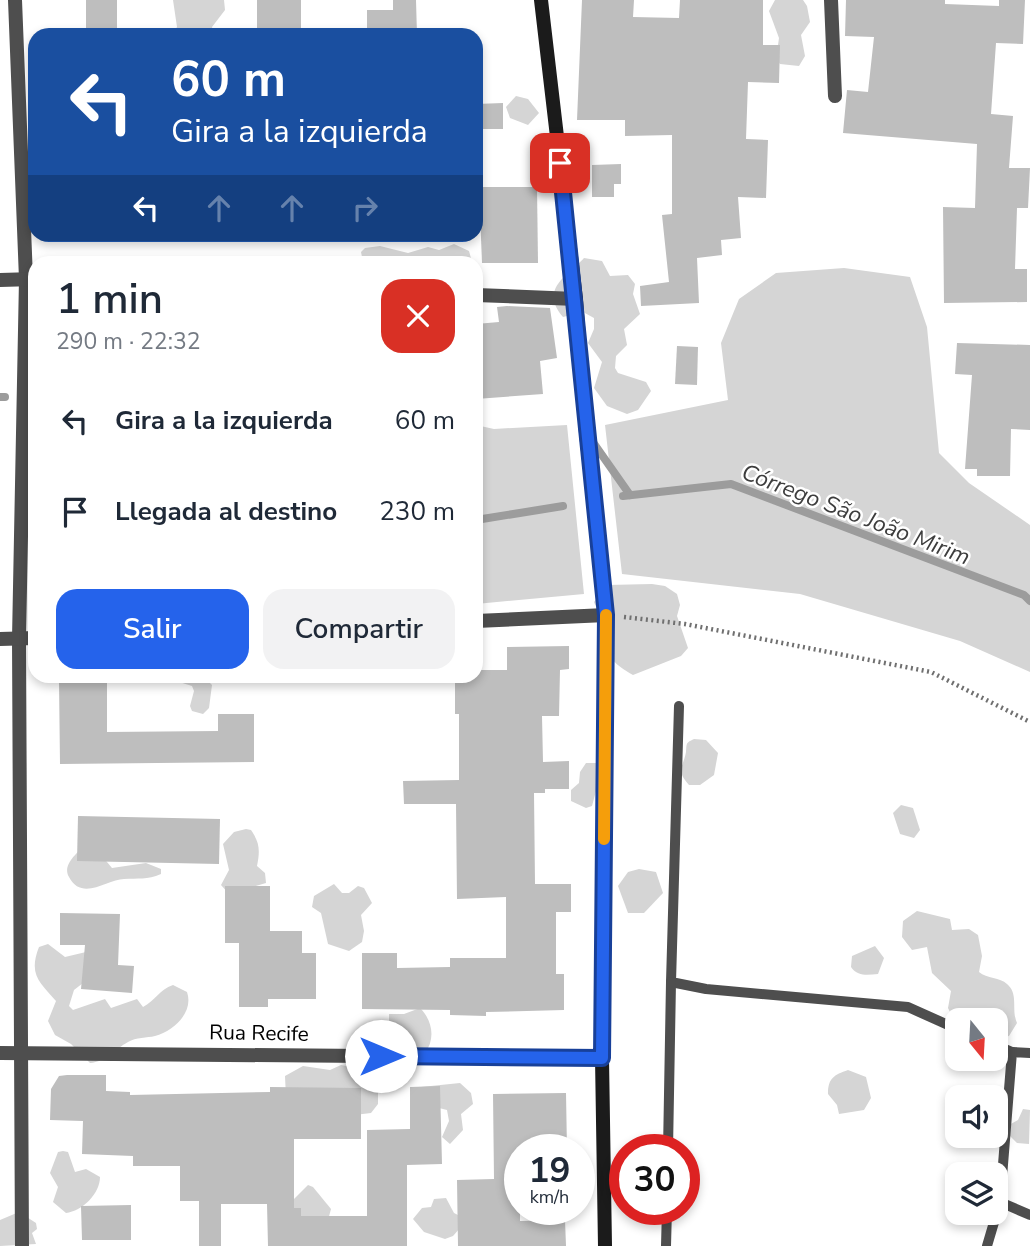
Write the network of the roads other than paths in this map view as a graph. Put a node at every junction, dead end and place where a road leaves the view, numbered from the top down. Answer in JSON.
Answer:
{"nodes":[{"id":1,"x":16,"y":0,"type":"edge"},
{"id":2,"x":541,"y":0,"type":"edge"},
{"id":3,"x":831,"y":0,"type":"edge"},
{"id":4,"x":835,"y":96,"type":"dead end"},
{"id":5,"x":28,"y":239,"type":"edge"},
{"id":6,"x":28,"y":279,"type":"edge"},
{"id":7,"x":0,"y":280,"type":"edge"},
{"id":8,"x":483,"y":295,"type":"edge"},
{"id":9,"x":576,"y":299,"type":"junction"},
{"id":10,"x":28,"y":344,"type":"edge"},
{"id":11,"x":606,"y":615,"type":"junction"},
{"id":12,"x":483,"y":621,"type":"edge"},
{"id":13,"x":28,"y":638,"type":"edge"},
{"id":14,"x":0,"y":639,"type":"edge"},
{"id":15,"x":19,"y":639,"type":"junction"},
{"id":16,"x":679,"y":706,"type":"dead end"},
{"id":17,"x":671,"y":982,"type":"junction"},
{"id":18,"x":945,"y":1024,"type":"edge"},
{"id":19,"x":1008,"y":1050,"type":"edge"},
{"id":20,"x":21,"y":1051,"type":"junction"},
{"id":21,"x":1012,"y":1052,"type":"junction"},
{"id":22,"x":0,"y":1053,"type":"edge"},
{"id":23,"x":1030,"y":1053,"type":"edge"},
{"id":24,"x":602,"y":1058,"type":"junction"},
{"id":25,"x":668,"y":1134,"type":"edge"},
{"id":26,"x":1003,"y":1162,"type":"edge"},
{"id":27,"x":1008,"y":1205,"type":"edge"},
{"id":28,"x":1030,"y":1215,"type":"edge"},
{"id":29,"x":667,"y":1225,"type":"edge"},
{"id":30,"x":993,"y":1225,"type":"edge"},
{"id":31,"x":22,"y":1246,"type":"edge"},
{"id":32,"x":604,"y":1246,"type":"edge"},
{"id":33,"x":666,"y":1246,"type":"edge"},
{"id":34,"x":987,"y":1246,"type":"edge"}],
"edges":[{"from":1,"to":5,"type":"street"},
{"from":2,"to":9,"type":"main road"},
{"from":3,"to":4,"type":"street"},
{"from":6,"to":7,"type":"street"},
{"from":8,"to":9,"type":"street"},
{"from":9,"to":11,"type":"main road"},
{"from":10,"to":15,"type":"street"},
{"from":11,"to":12,"type":"street"},
{"from":11,"to":24,"type":"main road"},
{"from":13,"to":15,"type":"street"},
{"from":14,"to":15,"type":"street"},
{"from":15,"to":20,"type":"street"},
{"from":16,"to":17,"type":"lane"},
{"from":17,"to":18,"type":"lane"},
{"from":17,"to":25,"type":"lane"},
{"from":19,"to":21,"type":"lane"},
{"from":20,"to":22,"type":"street","name":"Rua Recife"},
{"from":20,"to":24,"type":"street","name":"Rua Recife"},
{"from":20,"to":31,"type":"street"},
{"from":21,"to":23,"type":"lane"},
{"from":21,"to":26,"type":"lane"},
{"from":24,"to":32,"type":"main road"},
{"from":27,"to":28,"type":"lane"},
{"from":29,"to":33,"type":"lane"},
{"from":30,"to":34,"type":"lane"}]}
